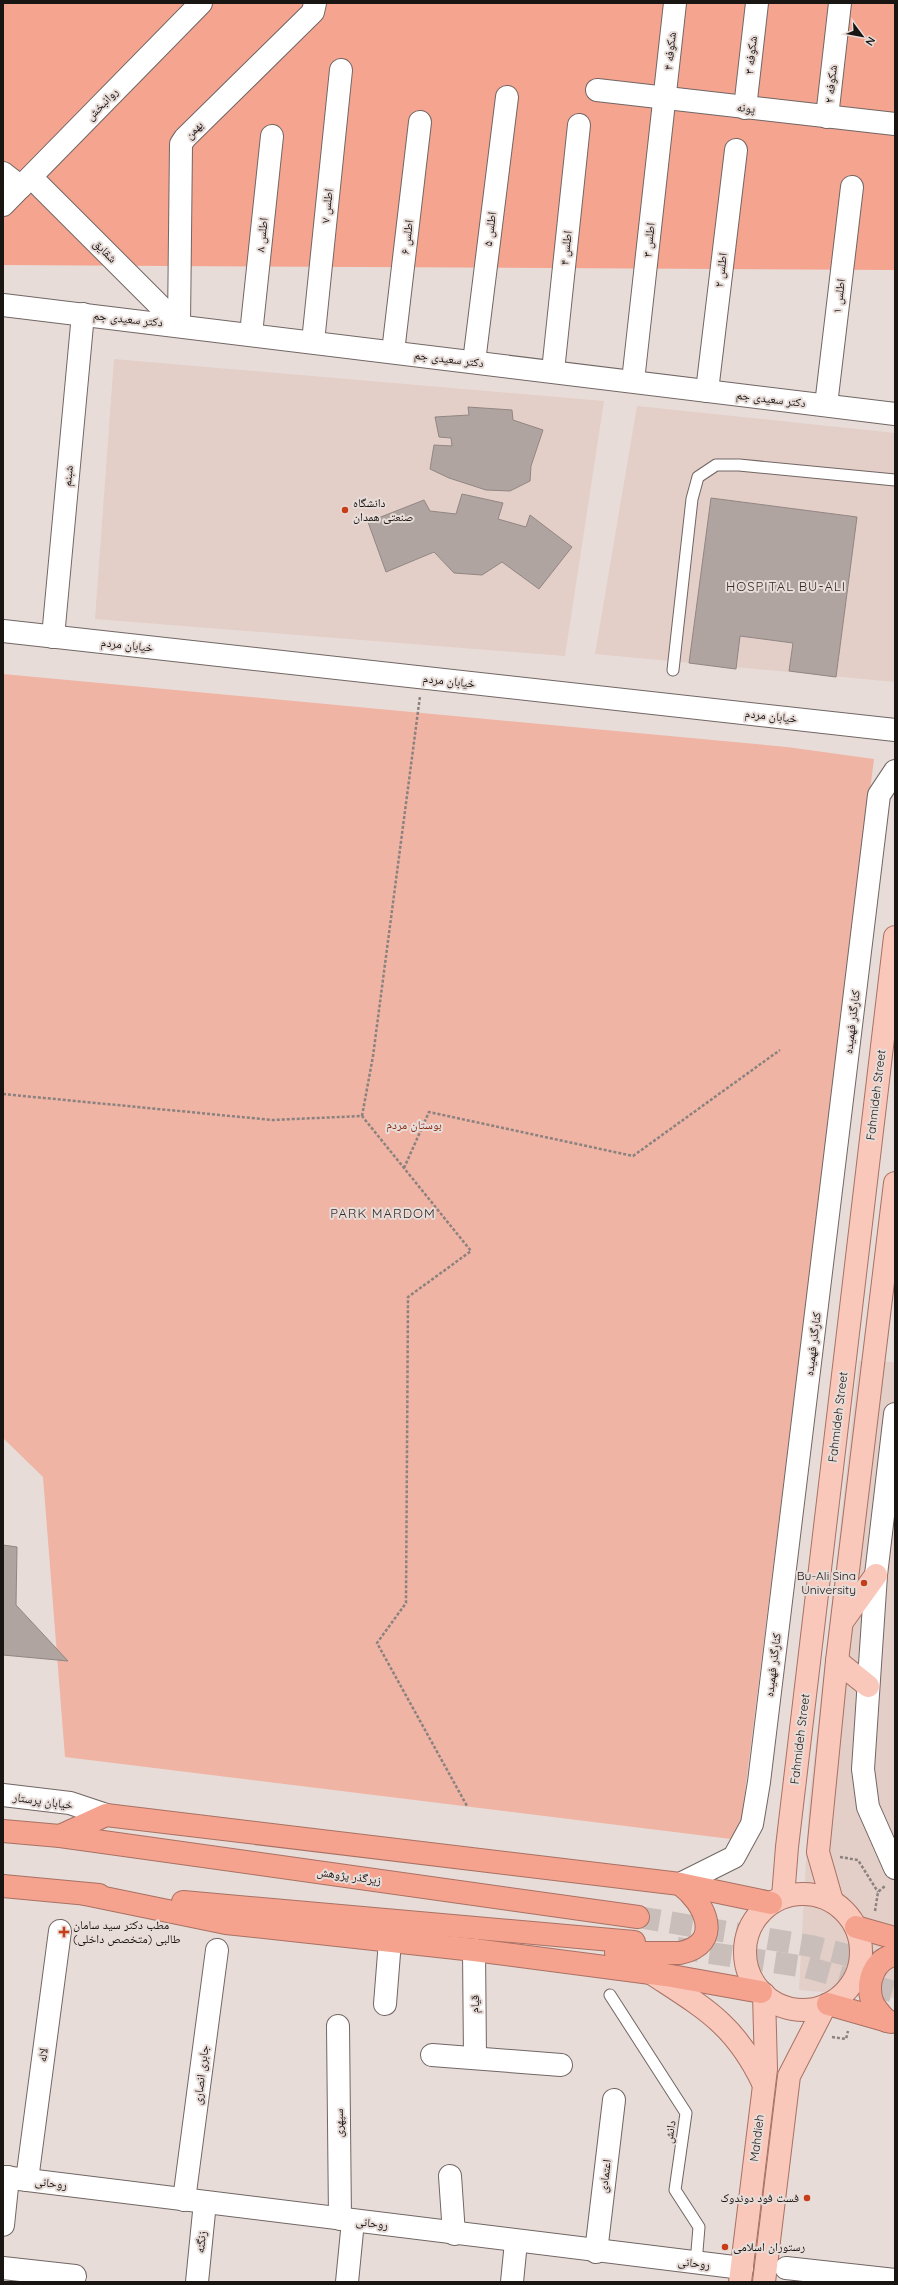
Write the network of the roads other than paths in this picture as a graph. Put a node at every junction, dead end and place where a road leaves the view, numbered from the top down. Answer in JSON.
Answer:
{"nodes":[{"id":1,"x":201,"y":3,"type":"edge"},
{"id":2,"x":315,"y":3,"type":"edge"},
{"id":3,"x":676,"y":3,"type":"edge"},
{"id":4,"x":757,"y":3,"type":"edge"},
{"id":5,"x":840,"y":3,"type":"edge"},
{"id":6,"x":341,"y":70,"type":"dead end"},
{"id":7,"x":598,"y":90,"type":"dead end"},
{"id":8,"x":507,"y":97,"type":"dead end"},
{"id":9,"x":665,"y":99,"type":"junction"},
{"id":10,"x":745,"y":108,"type":"junction"},
{"id":11,"x":827,"y":117,"type":"junction"},
{"id":12,"x":420,"y":122,"type":"dead end"},
{"id":13,"x":895,"y":124,"type":"edge"},
{"id":14,"x":579,"y":125,"type":"dead end"},
{"id":15,"x":272,"y":136,"type":"dead end"},
{"id":16,"x":736,"y":150,"type":"dead end"},
{"id":17,"x":3,"y":173,"type":"edge"},
{"id":18,"x":26,"y":182,"type":"junction"},
{"id":19,"x":852,"y":187,"type":"dead end"},
{"id":20,"x":3,"y":205,"type":"edge"},
{"id":21,"x":3,"y":305,"type":"edge"},
{"id":22,"x":83,"y":314,"type":"junction"},
{"id":23,"x":179,"y":325,"type":"junction"},
{"id":24,"x":251,"y":334,"type":"junction"},
{"id":25,"x":313,"y":342,"type":"junction"},
{"id":26,"x":393,"y":352,"type":"junction"},
{"id":27,"x":474,"y":362,"type":"junction"},
{"id":28,"x":553,"y":371,"type":"junction"},
{"id":29,"x":633,"y":381,"type":"junction"},
{"id":30,"x":707,"y":391,"type":"junction"},
{"id":31,"x":826,"y":406,"type":"junction"},
{"id":32,"x":895,"y":414,"type":"edge"},
{"id":33,"x":895,"y":480,"type":"edge"},
{"id":34,"x":3,"y":631,"type":"edge"},
{"id":35,"x":53,"y":637,"type":"junction"},
{"id":36,"x":673,"y":670,"type":"dead end"},
{"id":37,"x":895,"y":730,"type":"edge"},
{"id":38,"x":895,"y":771,"type":"edge"},
{"id":39,"x":895,"y":937,"type":"edge"},
{"id":40,"x":895,"y":1183,"type":"edge"},
{"id":41,"x":895,"y":1414,"type":"edge"},
{"id":42,"x":876,"y":1575,"type":"junction"},
{"id":43,"x":841,"y":1623,"type":"junction"},
{"id":44,"x":837,"y":1661,"type":"junction"},
{"id":45,"x":868,"y":1686,"type":"junction"},
{"id":46,"x":3,"y":1795,"type":"edge"},
{"id":47,"x":106,"y":1815,"type":"junction"},
{"id":48,"x":3,"y":1831,"type":"edge"},
{"id":49,"x":60,"y":1836,"type":"junction"},
{"id":50,"x":892,"y":1875,"type":"edge"},
{"id":51,"x":680,"y":1884,"type":"junction"},
{"id":52,"x":3,"y":1886,"type":"edge"},
{"id":53,"x":85,"y":1894,"type":"junction"},
{"id":54,"x":777,"y":1900,"type":"junction"},
{"id":55,"x":832,"y":1901,"type":"junction"},
{"id":56,"x":638,"y":1917,"type":"tunnel mouth"},
{"id":57,"x":864,"y":1929,"type":"junction"},
{"id":58,"x":60,"y":1931,"type":"dead end"},
{"id":59,"x":895,"y":1938,"type":"edge"},
{"id":60,"x":390,"y":1941,"type":"junction"},
{"id":61,"x":634,"y":1942,"type":"dead end"},
{"id":62,"x":217,"y":1950,"type":"dead end"},
{"id":63,"x":474,"y":1950,"type":"junction"},
{"id":64,"x":511,"y":1955,"type":"junction"},
{"id":65,"x":895,"y":1956,"type":"edge"},
{"id":66,"x":651,"y":1973,"type":"junction"},
{"id":67,"x":763,"y":1993,"type":"junction"},
{"id":68,"x":610,"y":1995,"type":"dead end"},
{"id":69,"x":386,"y":2004,"type":"dead end"},
{"id":70,"x":827,"y":2005,"type":"junction"},
{"id":71,"x":891,"y":2022,"type":"edge"},
{"id":72,"x":338,"y":2026,"type":"dead end"},
{"id":73,"x":432,"y":2055,"type":"dead end"},
{"id":74,"x":475,"y":2058,"type":"junction"},
{"id":75,"x":561,"y":2065,"type":"dead end"},
{"id":76,"x":764,"y":2084,"type":"junction"},
{"id":77,"x":614,"y":2100,"type":"dead end"},
{"id":78,"x":450,"y":2176,"type":"dead end"},
{"id":79,"x":13,"y":2178,"type":"edge"},
{"id":80,"x":195,"y":2201,"type":"junction"},
{"id":81,"x":346,"y":2220,"type":"junction"},
{"id":82,"x":3,"y":2225,"type":"edge"},
{"id":83,"x":454,"y":2234,"type":"junction"},
{"id":84,"x":516,"y":2242,"type":"junction"},
{"id":85,"x":596,"y":2252,"type":"junction"},
{"id":86,"x":696,"y":2263,"type":"junction"},
{"id":87,"x":3,"y":2268,"type":"edge"},
{"id":88,"x":786,"y":2268,"type":"dead end"},
{"id":89,"x":741,"y":2275,"type":"edge"},
{"id":90,"x":75,"y":2276,"type":"dead end"},
{"id":91,"x":895,"y":2280,"type":"edge"},
{"id":92,"x":197,"y":2282,"type":"edge"},
{"id":93,"x":347,"y":2282,"type":"edge"},
{"id":94,"x":512,"y":2282,"type":"edge"},
{"id":95,"x":764,"y":2282,"type":"edge"}],
"edges":[{"from":1,"to":18,"type":"street","name":"روانبخش"},
{"from":2,"to":23,"type":"street","name":"بهمن"},
{"from":3,"to":9,"type":"street","name":"شکوفه ۴"},
{"from":4,"to":10,"type":"street","name":"شکوفه ۳"},
{"from":5,"to":11,"type":"street","name":"شکوفه ۲"},
{"from":6,"to":25,"type":"street","name":"اطلس ۷"},
{"from":7,"to":9,"type":"street","name":"پونه"},
{"from":8,"to":27,"type":"street","name":"اطلس ۵"},
{"from":9,"to":10,"type":"street","name":"پونه"},
{"from":9,"to":29,"type":"street","name":"اطلس ۳"},
{"from":10,"to":11,"type":"street","name":"پونه"},
{"from":11,"to":13,"type":"street","name":"پونه"},
{"from":12,"to":26,"type":"street","name":"اطلس ۶"},
{"from":14,"to":28,"type":"street","name":"اطلس ۴"},
{"from":15,"to":24,"type":"street","name":"اطلس ۸"},
{"from":16,"to":30,"type":"street","name":"اطلس ۲"},
{"from":17,"to":18,"type":"street","name":"شقایق"},
{"from":18,"to":20,"type":"street","name":"روانبخش"},
{"from":18,"to":23,"type":"street","name":"شقایق"},
{"from":19,"to":31,"type":"street","name":"اطلس ۱"},
{"from":21,"to":22,"type":"street","name":"دکتر سعیدی جم"},
{"from":22,"to":23,"type":"street","name":"دکتر سعیدی جم"},
{"from":22,"to":35,"type":"street","name":"شبنم"},
{"from":23,"to":24,"type":"street","name":"دکتر سعیدی جم"},
{"from":24,"to":25,"type":"street","name":"دکتر سعیدی جم"},
{"from":25,"to":26,"type":"street","name":"دکتر سعیدی جم"},
{"from":26,"to":27,"type":"street","name":"دکتر سعیدی جم"},
{"from":27,"to":28,"type":"street","name":"دکتر سعیدی جم"},
{"from":28,"to":29,"type":"street","name":"دکتر سعیدی جم"},
{"from":29,"to":30,"type":"street","name":"دکتر سعیدی جم"},
{"from":30,"to":31,"type":"street","name":"دکتر سعیدی جم"},
{"from":31,"to":32,"type":"street","name":"دکتر سعیدی جم"},
{"from":33,"to":36,"type":"lane"},
{"from":34,"to":35,"type":"street","name":"خیابان مردم"},
{"from":35,"to":37,"type":"street","name":"خیابان مردم"},
{"from":38,"to":51,"type":"street","name":"کنارگذر فهمیده"},
{"from":39,"to":54,"type":"main road","name":"Fahmideh Street"},
{"from":40,"to":43,"type":"main road"},
{"from":41,"to":42,"type":"street"},
{"from":42,"to":43,"type":"main road"},
{"from":42,"to":45,"type":"street"},
{"from":43,"to":44,"type":"main road"},
{"from":44,"to":45,"type":"main road"},
{"from":44,"to":55,"type":"main road"},
{"from":45,"to":50,"type":"street"},
{"from":46,"to":47,"type":"street","name":"خیابان پرستار"},
{"from":47,"to":49,"type":"highway"},
{"from":47,"to":51,"type":"highway"},
{"from":48,"to":49,"type":"highway","name":"زیرگذر پژوهش"},
{"from":49,"to":56,"type":"highway","name":"زیرگذر پژوهش"},
{"from":51,"to":54,"type":"highway"},
{"from":51,"to":64,"type":"highway"},
{"from":52,"to":53,"type":"highway"},
{"from":53,"to":60,"type":"highway"},
{"from":53,"to":61,"type":"highway"},
{"from":54,"to":55,"type":"main road"},
{"from":54,"to":67,"type":"main road"},
{"from":55,"to":57,"type":"main road"},
{"from":57,"to":59,"type":"highway"},
{"from":57,"to":70,"type":"main road"},
{"from":58,"to":79,"type":"street","name":"لاله"},
{"from":60,"to":63,"type":"highway"},
{"from":60,"to":69,"type":"street"},
{"from":62,"to":80,"type":"street","name":"جابری انصاری"},
{"from":63,"to":64,"type":"highway"},
{"from":63,"to":74,"type":"street","name":"قیام"},
{"from":64,"to":66,"type":"highway"},
{"from":65,"to":71,"type":"highway"},
{"from":66,"to":67,"type":"highway"},
{"from":66,"to":76,"type":"main road"},
{"from":67,"to":70,"type":"main road"},
{"from":67,"to":76,"type":"main road","name":"Mahdieh"},
{"from":68,"to":86,"type":"lane","name":"دانش"},
{"from":70,"to":71,"type":"highway"},
{"from":70,"to":95,"type":"main road","name":"Mahdieh"},
{"from":72,"to":81,"type":"street","name":"سپهری"},
{"from":73,"to":74,"type":"street"},
{"from":74,"to":75,"type":"street"},
{"from":76,"to":89,"type":"main road","name":"Mahdieh"},
{"from":77,"to":85,"type":"street","name":"اعتمادی"},
{"from":78,"to":83,"type":"street"},
{"from":79,"to":80,"type":"street","name":"روحانی"},
{"from":79,"to":82,"type":"street","name":"لاله"},
{"from":80,"to":81,"type":"street","name":"روحانی"},
{"from":80,"to":92,"type":"street","name":"زنگنه"},
{"from":81,"to":83,"type":"street","name":"روحانی"},
{"from":81,"to":93,"type":"street","name":"سپهری"},
{"from":83,"to":84,"type":"street","name":"روحانی"},
{"from":84,"to":85,"type":"street","name":"روحانی"},
{"from":84,"to":94,"type":"street"},
{"from":85,"to":86,"type":"street","name":"روحانی"},
{"from":86,"to":89,"type":"street","name":"روحانی"},
{"from":87,"to":90,"type":"street"},
{"from":88,"to":91,"type":"street"}]}
